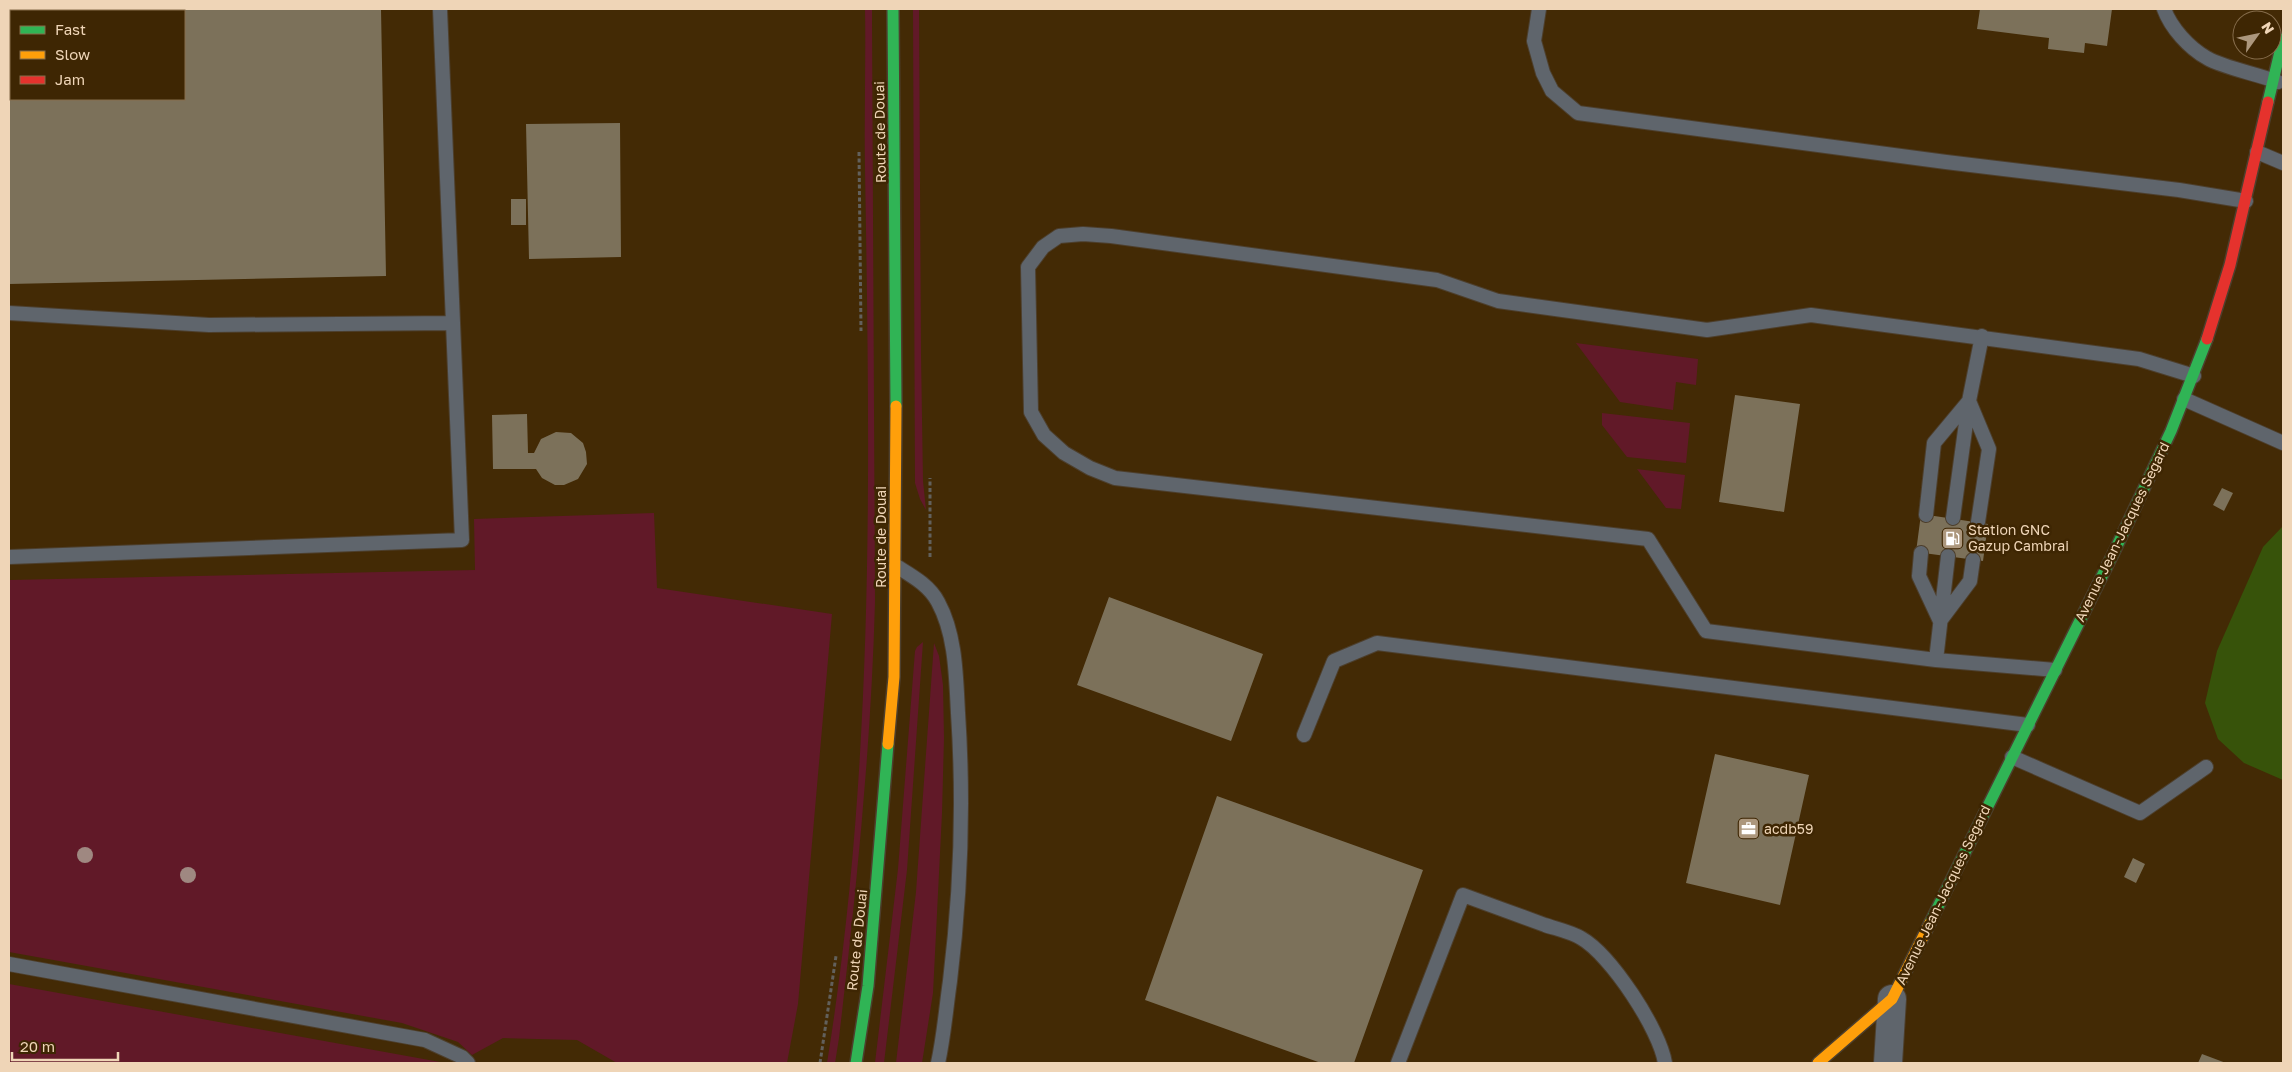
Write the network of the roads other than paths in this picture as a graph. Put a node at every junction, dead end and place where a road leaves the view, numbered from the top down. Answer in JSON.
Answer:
{"nodes":[{"id":1,"x":440,"y":9,"type":"edge"},
{"id":2,"x":893,"y":9,"type":"edge"},
{"id":3,"x":1539,"y":9,"type":"edge"},
{"id":4,"x":2164,"y":9,"type":"edge"},
{"id":5,"x":2283,"y":39,"type":"edge"},
{"id":6,"x":2278,"y":82,"type":"edge"},
{"id":7,"x":2257,"y":152,"type":"junction"},
{"id":8,"x":2283,"y":163,"type":"edge"},
{"id":9,"x":2246,"y":201,"type":"junction"},
{"id":10,"x":9,"y":313,"type":"edge"},
{"id":11,"x":453,"y":323,"type":"junction"},
{"id":12,"x":1982,"y":336,"type":"junction"},
{"id":13,"x":2194,"y":376,"type":"junction"},
{"id":14,"x":2184,"y":398,"type":"junction"},
{"id":15,"x":1969,"y":401,"type":"junction"},
{"id":16,"x":2283,"y":443,"type":"edge"},
{"id":17,"x":1926,"y":515,"type":"dead end"},
{"id":18,"x":1953,"y":518,"type":"dead end"},
{"id":19,"x":1978,"y":522,"type":"dead end"},
{"id":20,"x":1921,"y":553,"type":"dead end"},
{"id":21,"x":1948,"y":556,"type":"dead end"},
{"id":22,"x":9,"y":558,"type":"edge"},
{"id":23,"x":1973,"y":560,"type":"dead end"},
{"id":24,"x":896,"y":566,"type":"junction"},
{"id":25,"x":1940,"y":621,"type":"junction"},
{"id":26,"x":1936,"y":660,"type":"junction"},
{"id":27,"x":2055,"y":670,"type":"junction"},
{"id":28,"x":2028,"y":725,"type":"junction"},
{"id":29,"x":1304,"y":735,"type":"dead end"},
{"id":30,"x":2012,"y":757,"type":"junction"},
{"id":31,"x":2206,"y":767,"type":"dead end"},
{"id":32,"x":9,"y":964,"type":"edge"},
{"id":33,"x":1892,"y":999,"type":"junction"},
{"id":34,"x":940,"y":1057,"type":"edge"},
{"id":35,"x":468,"y":1063,"type":"edge"},
{"id":36,"x":856,"y":1063,"type":"edge"},
{"id":37,"x":950,"y":1063,"type":"edge"},
{"id":38,"x":1398,"y":1063,"type":"edge"},
{"id":39,"x":1665,"y":1063,"type":"edge"},
{"id":40,"x":1818,"y":1063,"type":"edge"},
{"id":41,"x":1822,"y":1063,"type":"edge"},
{"id":42,"x":1830,"y":1063,"type":"edge"},
{"id":43,"x":1888,"y":1063,"type":"edge"}],
"edges":[{"from":1,"to":11,"type":"lane"},
{"from":2,"to":24,"type":"street","name":"Route de Douai"},
{"from":3,"to":9,"type":"lane"},
{"from":4,"to":6,"type":"lane"},
{"from":5,"to":6,"type":"street","name":"Avenue Jean-Jacques Segard"},
{"from":6,"to":7,"type":"street","name":"Avenue Jean-Jacques Segard"},
{"from":7,"to":8,"type":"lane"},
{"from":7,"to":9,"type":"street","name":"Avenue Jean-Jacques Segard"},
{"from":9,"to":13,"type":"street","name":"Avenue Jean-Jacques Segard"},
{"from":10,"to":11,"type":"lane"},
{"from":11,"to":22,"type":"lane"},
{"from":12,"to":13,"type":"lane"},
{"from":12,"to":15,"type":"lane"},
{"from":12,"to":26,"type":"lane"},
{"from":13,"to":14,"type":"street","name":"Avenue Jean-Jacques Segard"},
{"from":14,"to":16,"type":"lane"},
{"from":14,"to":27,"type":"street","name":"Avenue Jean-Jacques Segard"},
{"from":15,"to":17,"type":"lane"},
{"from":15,"to":18,"type":"lane"},
{"from":15,"to":19,"type":"lane"},
{"from":20,"to":25,"type":"lane"},
{"from":21,"to":25,"type":"lane"},
{"from":23,"to":25,"type":"lane"},
{"from":24,"to":34,"type":"lane"},
{"from":24,"to":36,"type":"street","name":"Route de Douai"},
{"from":25,"to":26,"type":"lane"},
{"from":26,"to":27,"type":"lane"},
{"from":27,"to":28,"type":"street","name":"Avenue Jean-Jacques Segard"},
{"from":28,"to":29,"type":"lane"},
{"from":28,"to":30,"type":"street","name":"Avenue Jean-Jacques Segard"},
{"from":30,"to":31,"type":"lane"},
{"from":30,"to":33,"type":"street","name":"Avenue Jean-Jacques Segard"},
{"from":32,"to":35,"type":"lane"},
{"from":33,"to":40,"type":"street","name":"Avenue Jean-Jacques Segard"},
{"from":33,"to":43,"type":"street","name":"Avenue Jean-Jacques Segard"},
{"from":34,"to":37,"type":"lane"},
{"from":38,"to":39,"type":"lane"},
{"from":41,"to":42,"type":"street"}]}
